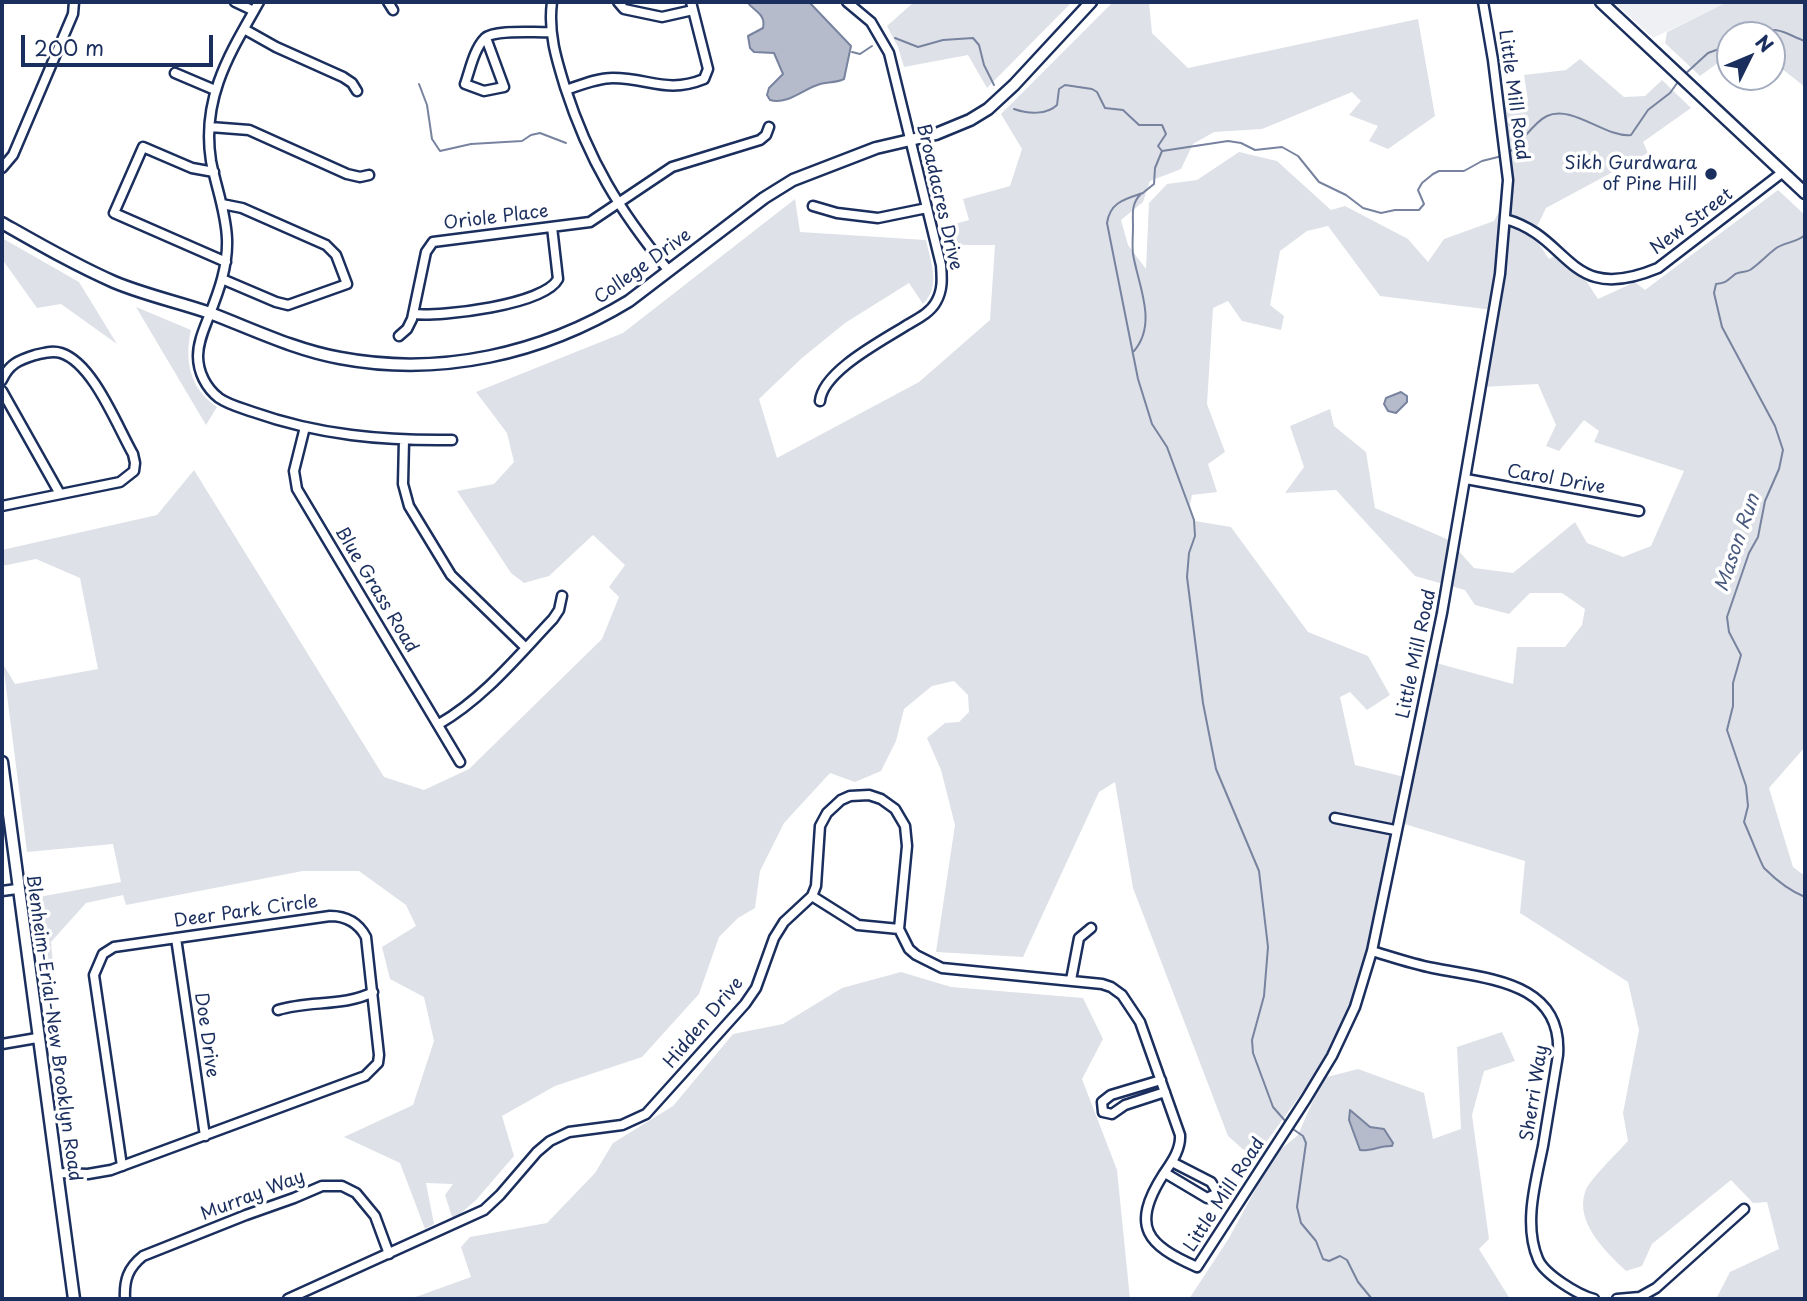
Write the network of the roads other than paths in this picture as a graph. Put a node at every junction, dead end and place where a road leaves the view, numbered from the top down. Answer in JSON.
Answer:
{"nodes":[{"id":1,"x":74,"y":2,"type":"edge"},
{"id":2,"x":234,"y":2,"type":"edge"},
{"id":3,"x":259,"y":2,"type":"edge"},
{"id":4,"x":552,"y":2,"type":"edge"},
{"id":5,"x":618,"y":2,"type":"edge"},
{"id":6,"x":847,"y":2,"type":"edge"},
{"id":7,"x":1091,"y":2,"type":"edge"},
{"id":8,"x":1483,"y":2,"type":"edge"},
{"id":9,"x":1601,"y":2,"type":"edge"},
{"id":10,"x":692,"y":6,"type":"edge"},
{"id":11,"x":254,"y":11,"type":"junction"},
{"id":12,"x":244,"y":29,"type":"junction"},
{"id":13,"x":551,"y":32,"type":"junction"},
{"id":14,"x":486,"y":38,"type":"junction"},
{"id":15,"x":175,"y":73,"type":"dead end"},
{"id":16,"x":215,"y":90,"type":"junction"},
{"id":17,"x":566,"y":90,"type":"junction"},
{"id":18,"x":357,"y":91,"type":"dead end"},
{"id":19,"x":210,"y":127,"type":"junction"},
{"id":20,"x":769,"y":127,"type":"dead end"},
{"id":21,"x":911,"y":140,"type":"junction"},
{"id":22,"x":2,"y":168,"type":"edge"},
{"id":23,"x":214,"y":172,"type":"junction"},
{"id":24,"x":1783,"y":172,"type":"junction"},
{"id":25,"x":369,"y":175,"type":"dead end"},
{"id":26,"x":1805,"y":193,"type":"edge"},
{"id":27,"x":222,"y":204,"type":"junction"},
{"id":28,"x":618,"y":204,"type":"junction"},
{"id":29,"x":813,"y":206,"type":"dead end"},
{"id":30,"x":927,"y":208,"type":"junction"},
{"id":31,"x":1505,"y":219,"type":"junction"},
{"id":32,"x":2,"y":223,"type":"edge"},
{"id":33,"x":552,"y":227,"type":"junction"},
{"id":34,"x":226,"y":262,"type":"junction"},
{"id":35,"x":668,"y":270,"type":"junction"},
{"id":36,"x":222,"y":279,"type":"junction"},
{"id":37,"x":210,"y":314,"type":"junction"},
{"id":38,"x":413,"y":314,"type":"junction"},
{"id":39,"x":400,"y":336,"type":"dead end"},
{"id":40,"x":2,"y":380,"type":"edge"},
{"id":41,"x":2,"y":391,"type":"edge"},
{"id":42,"x":820,"y":401,"type":"dead end"},
{"id":43,"x":305,"y":427,"type":"junction"},
{"id":44,"x":404,"y":440,"type":"junction"},
{"id":45,"x":452,"y":440,"type":"dead end"},
{"id":46,"x":1466,"y":479,"type":"junction"},
{"id":47,"x":60,"y":494,"type":"junction"},
{"id":48,"x":2,"y":506,"type":"edge"},
{"id":49,"x":1639,"y":511,"type":"dead end"},
{"id":50,"x":562,"y":596,"type":"dead end"},
{"id":51,"x":526,"y":648,"type":"junction"},
{"id":52,"x":439,"y":724,"type":"junction"},
{"id":53,"x":2,"y":762,"type":"edge"},
{"id":54,"x":460,"y":762,"type":"dead end"},
{"id":55,"x":1335,"y":818,"type":"dead end"},
{"id":56,"x":1395,"y":830,"type":"junction"},
{"id":57,"x":17,"y":889,"type":"junction"},
{"id":58,"x":2,"y":891,"type":"edge"},
{"id":59,"x":812,"y":896,"type":"junction"},
{"id":60,"x":1091,"y":928,"type":"dead end"},
{"id":61,"x":899,"y":929,"type":"junction"},
{"id":62,"x":176,"y":938,"type":"junction"},
{"id":63,"x":1372,"y":950,"type":"junction"},
{"id":64,"x":1071,"y":981,"type":"junction"},
{"id":65,"x":373,"y":992,"type":"junction"},
{"id":66,"x":278,"y":1010,"type":"dead end"},
{"id":67,"x":37,"y":1038,"type":"junction"},
{"id":68,"x":2,"y":1044,"type":"edge"},
{"id":69,"x":1161,"y":1080,"type":"junction"},
{"id":70,"x":1165,"y":1092,"type":"junction"},
{"id":71,"x":205,"y":1136,"type":"junction"},
{"id":72,"x":1171,"y":1162,"type":"junction"},
{"id":73,"x":122,"y":1166,"type":"junction"},
{"id":74,"x":1165,"y":1172,"type":"junction"},
{"id":75,"x":58,"y":1173,"type":"junction"},
{"id":76,"x":1744,"y":1209,"type":"dead end"},
{"id":77,"x":389,"y":1254,"type":"junction"},
{"id":78,"x":74,"y":1299,"type":"edge"},
{"id":79,"x":125,"y":1299,"type":"edge"},
{"id":80,"x":288,"y":1299,"type":"edge"},
{"id":81,"x":1594,"y":1299,"type":"edge"},
{"id":82,"x":1617,"y":1299,"type":"edge"}],
"edges":[{"from":1,"to":22,"type":"street"},
{"from":2,"to":11,"type":"street"},
{"from":3,"to":11,"type":"street"},
{"from":4,"to":13,"type":"street"},
{"from":5,"to":10,"type":"street"},
{"from":6,"to":21,"type":"street","name":"Broadacres Drive"},
{"from":7,"to":21,"type":"main road","name":"College Drive"},
{"from":8,"to":31,"type":"street","name":"Little Mill Road"},
{"from":9,"to":24,"type":"main road"},
{"from":10,"to":17,"type":"street"},
{"from":11,"to":12,"type":"street"},
{"from":12,"to":16,"type":"street"},
{"from":12,"to":18,"type":"street"},
{"from":13,"to":14,"type":"street"},
{"from":13,"to":17,"type":"street"},
{"from":14,"to":14,"type":"street"},
{"from":15,"to":16,"type":"street"},
{"from":16,"to":19,"type":"street"},
{"from":17,"to":28,"type":"street"},
{"from":19,"to":23,"type":"street"},
{"from":19,"to":25,"type":"street"},
{"from":20,"to":28,"type":"street","name":"Oriole Place"},
{"from":21,"to":30,"type":"street","name":"Broadacres Drive"},
{"from":21,"to":35,"type":"main road","name":"College Drive"},
{"from":23,"to":27,"type":"street"},
{"from":23,"to":34,"type":"street"},
{"from":24,"to":26,"type":"main road"},
{"from":24,"to":31,"type":"street","name":"New Street"},
{"from":27,"to":34,"type":"street"},
{"from":27,"to":36,"type":"street"},
{"from":28,"to":33,"type":"street","name":"Oriole Place"},
{"from":28,"to":35,"type":"street"},
{"from":29,"to":30,"type":"street"},
{"from":30,"to":42,"type":"street","name":"Broadacres Drive"},
{"from":31,"to":46,"type":"street","name":"Little Mill Road"},
{"from":32,"to":37,"type":"main road","name":"College Drive"},
{"from":33,"to":38,"type":"street","name":"Oriole Place"},
{"from":33,"to":38,"type":"street"},
{"from":34,"to":36,"type":"street"},
{"from":35,"to":37,"type":"main road","name":"College Drive"},
{"from":36,"to":37,"type":"street"},
{"from":37,"to":43,"type":"street"},
{"from":38,"to":39,"type":"street","name":"Oriole Place"},
{"from":40,"to":47,"type":"street"},
{"from":41,"to":47,"type":"street"},
{"from":43,"to":44,"type":"street"},
{"from":43,"to":52,"type":"street","name":"Blue Grass Road"},
{"from":44,"to":45,"type":"street"},
{"from":44,"to":51,"type":"street"},
{"from":46,"to":49,"type":"street","name":"Carol Drive"},
{"from":46,"to":56,"type":"street","name":"Little Mill Road"},
{"from":47,"to":48,"type":"street"},
{"from":50,"to":51,"type":"street"},
{"from":51,"to":52,"type":"street"},
{"from":52,"to":54,"type":"street","name":"Blue Grass Road"},
{"from":53,"to":57,"type":"main road","name":"Blenheim-Erial-New Brooklyn Road"},
{"from":55,"to":56,"type":"street"},
{"from":56,"to":63,"type":"street","name":"Little Mill Road"},
{"from":57,"to":58,"type":"street"},
{"from":57,"to":67,"type":"main road","name":"Blenheim-Erial-New Brooklyn Road"},
{"from":59,"to":61,"type":"street"},
{"from":59,"to":61,"type":"street"},
{"from":59,"to":77,"type":"street","name":"Hidden Drive"},
{"from":60,"to":64,"type":"street"},
{"from":61,"to":64,"type":"street"},
{"from":62,"to":65,"type":"street","name":"Deer Park Circle"},
{"from":62,"to":71,"type":"street","name":"Doe Drive"},
{"from":62,"to":73,"type":"street","name":"Deer Park Circle"},
{"from":63,"to":74,"type":"street","name":"Little Mill Road"},
{"from":63,"to":81,"type":"street","name":"Sherri Way"},
{"from":64,"to":69,"type":"street"},
{"from":65,"to":66,"type":"street"},
{"from":65,"to":71,"type":"street","name":"Deer Park Circle"},
{"from":67,"to":68,"type":"street"},
{"from":67,"to":75,"type":"main road","name":"Blenheim-Erial-New Brooklyn Road"},
{"from":69,"to":70,"type":"street"},
{"from":69,"to":70,"type":"street"},
{"from":70,"to":72,"type":"street"},
{"from":71,"to":73,"type":"street","name":"Deer Park Circle"},
{"from":72,"to":74,"type":"street"},
{"from":72,"to":74,"type":"street"},
{"from":73,"to":75,"type":"street","name":"Deer Park Circle"},
{"from":75,"to":78,"type":"main road","name":"Blenheim-Erial-New Brooklyn Road"},
{"from":76,"to":82,"type":"street"},
{"from":77,"to":79,"type":"street","name":"Murray Way"},
{"from":77,"to":80,"type":"street","name":"Hidden Drive"}]}
